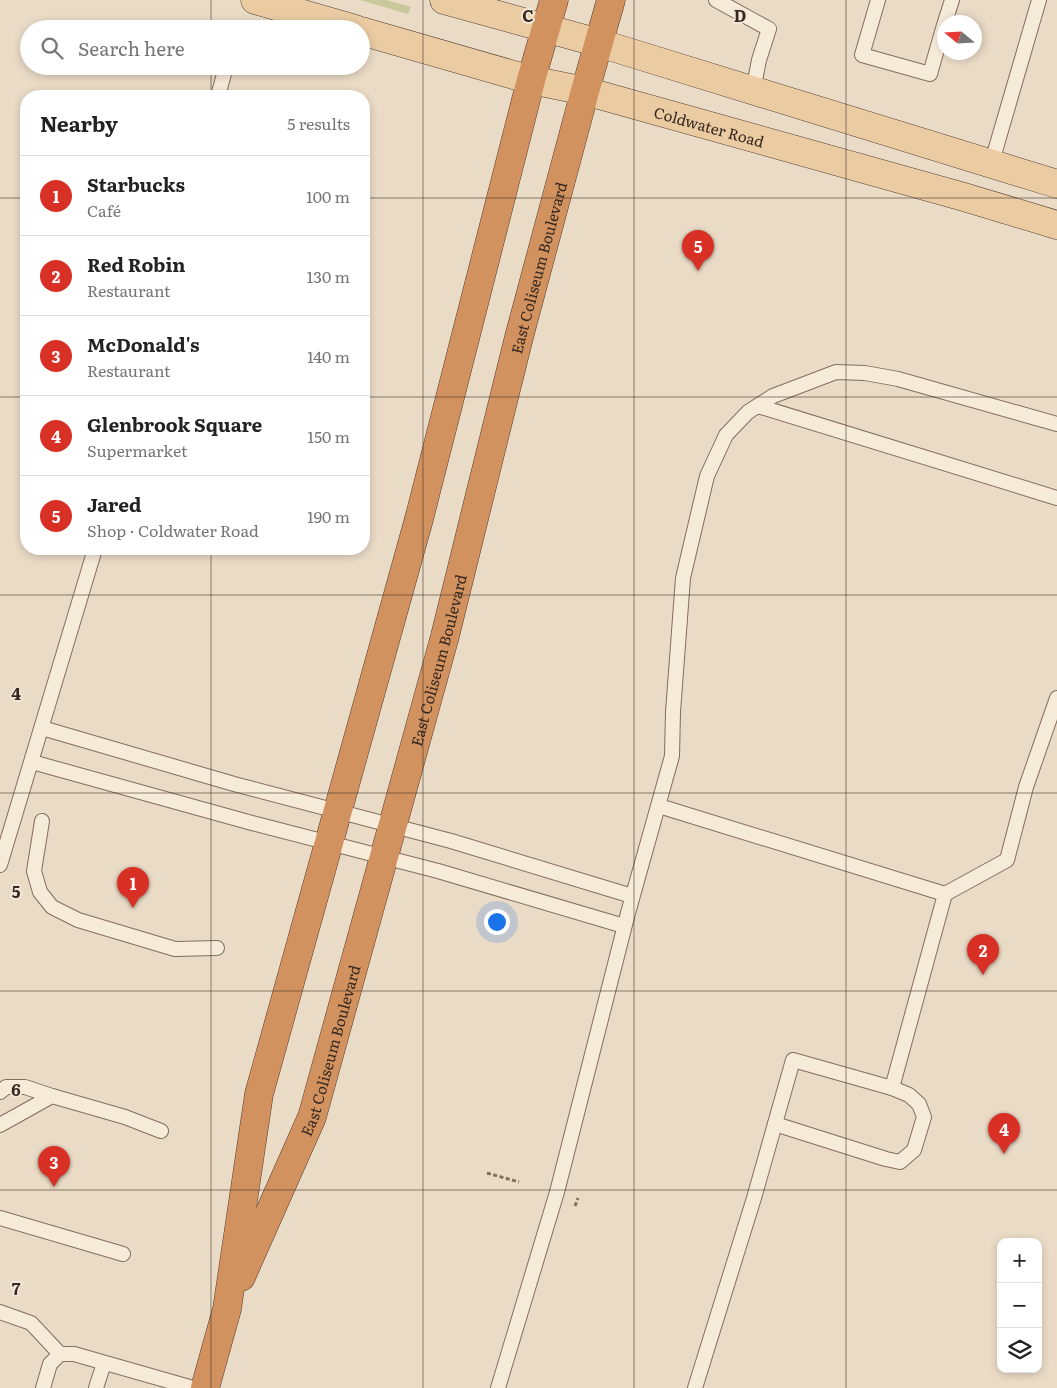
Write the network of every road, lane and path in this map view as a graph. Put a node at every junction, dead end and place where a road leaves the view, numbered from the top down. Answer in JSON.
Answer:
{"nodes":[{"id":1,"x":255,"y":0,"type":"edge"},
{"id":2,"x":444,"y":0,"type":"edge"},
{"id":3,"x":554,"y":0,"type":"edge"},
{"id":4,"x":611,"y":0,"type":"edge"},
{"id":5,"x":716,"y":0,"type":"edge"},
{"id":6,"x":878,"y":0,"type":"edge"},
{"id":7,"x":952,"y":0,"type":"edge"},
{"id":8,"x":1039,"y":0,"type":"edge"},
{"id":9,"x":948,"y":15,"type":"edge"},
{"id":10,"x":324,"y":20,"type":"edge"},
{"id":11,"x":546,"y":28,"type":"junction"},
{"id":12,"x":370,"y":34,"type":"edge"},
{"id":13,"x":599,"y":44,"type":"junction"},
{"id":14,"x":937,"y":51,"type":"edge"},
{"id":15,"x":224,"y":75,"type":"edge"},
{"id":16,"x":532,"y":80,"type":"junction"},
{"id":17,"x":220,"y":90,"type":"edge"},
{"id":18,"x":585,"y":91,"type":"junction"},
{"id":19,"x":753,"y":91,"type":"junction"},
{"id":20,"x":991,"y":165,"type":"junction"},
{"id":21,"x":1057,"y":184,"type":"edge"},
{"id":22,"x":1057,"y":225,"type":"edge"},
{"id":23,"x":758,"y":406,"type":"junction"},
{"id":24,"x":1057,"y":424,"type":"edge"},
{"id":25,"x":1057,"y":498,"type":"edge"},
{"id":26,"x":93,"y":555,"type":"edge"},
{"id":27,"x":1057,"y":698,"type":"edge"},
{"id":28,"x":42,"y":728,"type":"junction"},
{"id":29,"x":32,"y":762,"type":"junction"},
{"id":30,"x":659,"y":806,"type":"junction"},
{"id":31,"x":338,"y":811,"type":"junction"},
{"id":32,"x":42,"y":821,"type":"dead end"},
{"id":33,"x":392,"y":825,"type":"junction"},
{"id":34,"x":329,"y":843,"type":"junction"},
{"id":35,"x":384,"y":857,"type":"junction"},
{"id":36,"x":0,"y":865,"type":"edge"},
{"id":37,"x":945,"y":894,"type":"junction"},
{"id":38,"x":632,"y":896,"type":"junction"},
{"id":39,"x":624,"y":926,"type":"junction"},
{"id":40,"x":216,"y":948,"type":"dead end"},
{"id":41,"x":892,"y":1088,"type":"junction"},
{"id":42,"x":0,"y":1092,"type":"edge"},
{"id":43,"x":52,"y":1096,"type":"junction"},
{"id":44,"x":775,"y":1124,"type":"junction"},
{"id":45,"x":0,"y":1125,"type":"edge"},
{"id":46,"x":161,"y":1131,"type":"dead end"},
{"id":47,"x":487,"y":1173,"type":"dead end"},
{"id":48,"x":519,"y":1182,"type":"dead end"},
{"id":49,"x":0,"y":1218,"type":"edge"},
{"id":50,"x":123,"y":1254,"type":"dead end"},
{"id":51,"x":227,"y":1309,"type":"junction"},
{"id":52,"x":2,"y":1313,"type":"edge"},
{"id":53,"x":0,"y":1328,"type":"edge"},
{"id":54,"x":60,"y":1354,"type":"junction"},
{"id":55,"x":104,"y":1363,"type":"junction"},
{"id":56,"x":43,"y":1388,"type":"edge"},
{"id":57,"x":96,"y":1388,"type":"edge"},
{"id":58,"x":193,"y":1388,"type":"edge"},
{"id":59,"x":205,"y":1388,"type":"edge"},
{"id":60,"x":498,"y":1388,"type":"edge"},
{"id":61,"x":695,"y":1388,"type":"edge"}],
"edges":[{"from":1,"to":10,"type":"main road"},
{"from":2,"to":11,"type":"main road"},
{"from":3,"to":11,"type":"highway","name":"East Coliseum Boulevard"},
{"from":4,"to":13,"type":"highway","name":"East Coliseum Boulevard"},
{"from":5,"to":19,"type":"lane"},
{"from":6,"to":14,"type":"lane"},
{"from":7,"to":9,"type":"lane"},
{"from":8,"to":20,"type":"lane"},
{"from":11,"to":13,"type":"main road"},
{"from":11,"to":16,"type":"highway","name":"East Coliseum Boulevard"},
{"from":12,"to":16,"type":"main road","name":"Coldwater Road"},
{"from":13,"to":18,"type":"highway","name":"East Coliseum Boulevard"},
{"from":13,"to":19,"type":"main road"},
{"from":15,"to":17,"type":"lane"},
{"from":16,"to":18,"type":"main road","name":"Coldwater Road"},
{"from":16,"to":31,"type":"highway","name":"East Coliseum Boulevard"},
{"from":18,"to":22,"type":"main road","name":"Coldwater Road"},
{"from":18,"to":33,"type":"highway","name":"East Coliseum Boulevard"},
{"from":19,"to":20,"type":"main road"},
{"from":20,"to":21,"type":"main road"},
{"from":23,"to":24,"type":"lane"},
{"from":23,"to":25,"type":"lane"},
{"from":23,"to":30,"type":"lane"},
{"from":26,"to":28,"type":"lane"},
{"from":27,"to":37,"type":"lane"},
{"from":28,"to":29,"type":"lane"},
{"from":28,"to":31,"type":"lane"},
{"from":29,"to":34,"type":"lane"},
{"from":29,"to":36,"type":"lane"},
{"from":30,"to":37,"type":"lane"},
{"from":30,"to":38,"type":"lane"},
{"from":31,"to":33,"type":"lane"},
{"from":31,"to":34,"type":"highway","name":"East Coliseum Boulevard"},
{"from":32,"to":40,"type":"lane"},
{"from":33,"to":35,"type":"highway","name":"East Coliseum Boulevard"},
{"from":33,"to":38,"type":"lane"},
{"from":34,"to":35,"type":"lane"},
{"from":34,"to":51,"type":"highway","name":"East Coliseum Boulevard"},
{"from":35,"to":39,"type":"lane"},
{"from":35,"to":51,"type":"highway","name":"East Coliseum Boulevard"},
{"from":37,"to":41,"type":"lane"},
{"from":38,"to":39,"type":"lane"},
{"from":39,"to":60,"type":"lane"},
{"from":41,"to":44,"type":"lane"},
{"from":41,"to":44,"type":"lane"},
{"from":42,"to":43,"type":"lane"},
{"from":43,"to":45,"type":"lane"},
{"from":43,"to":46,"type":"lane"},
{"from":44,"to":61,"type":"lane"},
{"from":47,"to":48,"type":"path"},
{"from":49,"to":50,"type":"lane"},
{"from":51,"to":59,"type":"highway","name":"East Coliseum Boulevard"},
{"from":52,"to":53,"type":"lane"},
{"from":52,"to":54,"type":"lane"},
{"from":54,"to":55,"type":"lane"},
{"from":54,"to":56,"type":"lane"},
{"from":55,"to":57,"type":"lane"},
{"from":55,"to":58,"type":"lane"}]}
